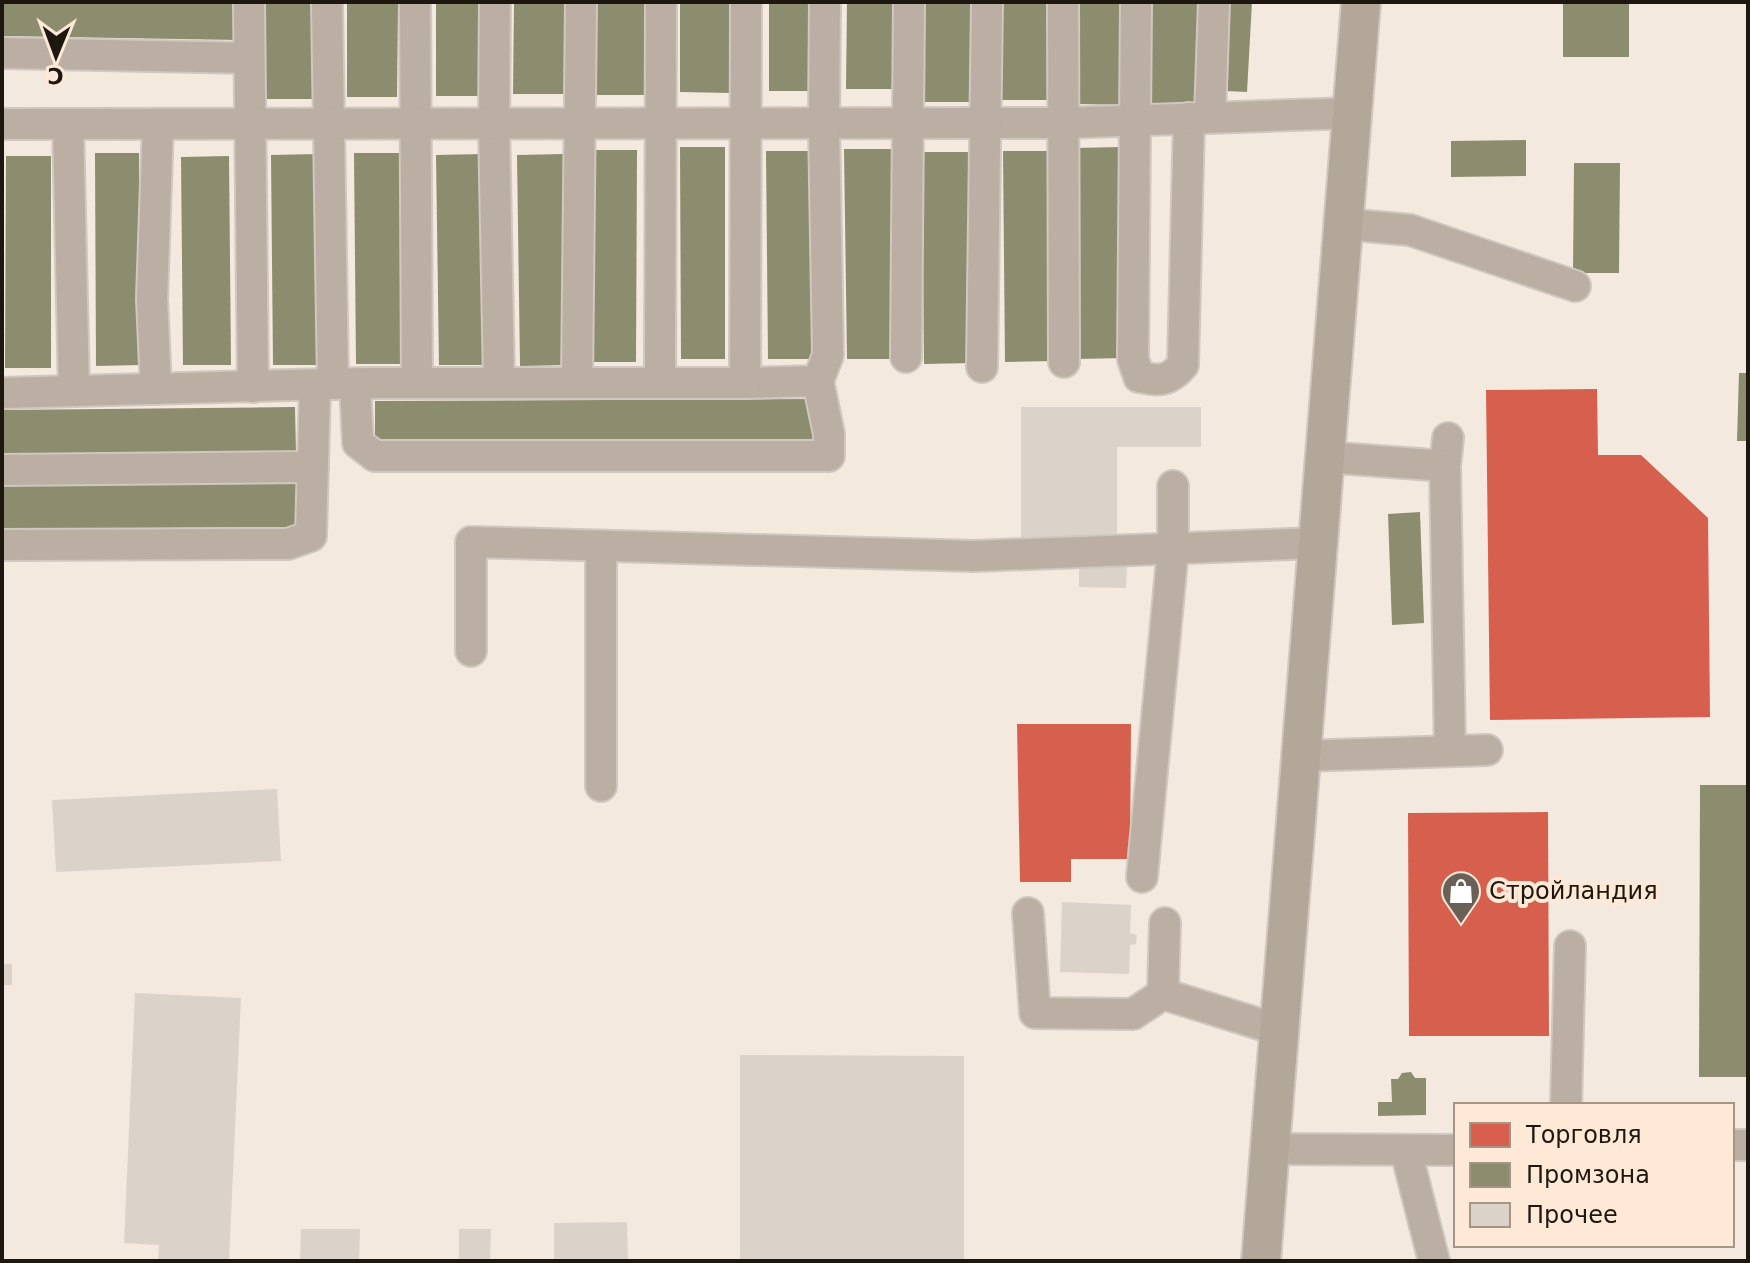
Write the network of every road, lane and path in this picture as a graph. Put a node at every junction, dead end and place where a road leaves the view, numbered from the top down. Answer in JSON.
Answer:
{"nodes":[{"id":1,"x":249,"y":2,"type":"edge"},
{"id":2,"x":327,"y":2,"type":"edge"},
{"id":3,"x":415,"y":2,"type":"edge"},
{"id":4,"x":495,"y":2,"type":"edge"},
{"id":5,"x":581,"y":2,"type":"edge"},
{"id":6,"x":661,"y":2,"type":"edge"},
{"id":7,"x":746,"y":2,"type":"edge"},
{"id":8,"x":825,"y":2,"type":"edge"},
{"id":9,"x":909,"y":2,"type":"edge"},
{"id":10,"x":987,"y":2,"type":"edge"},
{"id":11,"x":1063,"y":2,"type":"edge"},
{"id":12,"x":1136,"y":2,"type":"edge"},
{"id":13,"x":1214,"y":2,"type":"edge"},
{"id":14,"x":1361,"y":2,"type":"edge"},
{"id":15,"x":2,"y":53,"type":"edge"},
{"id":16,"x":249,"y":58,"type":"junction"},
{"id":17,"x":1353,"y":113,"type":"junction"},
{"id":18,"x":1200,"y":118,"type":"junction"},
{"id":19,"x":1136,"y":120,"type":"junction"},
{"id":20,"x":986,"y":122,"type":"junction"},
{"id":21,"x":249,"y":123,"type":"junction"},
{"id":22,"x":330,"y":123,"type":"junction"},
{"id":23,"x":414,"y":123,"type":"junction"},
{"id":24,"x":494,"y":123,"type":"junction"},
{"id":25,"x":581,"y":123,"type":"junction"},
{"id":26,"x":660,"y":123,"type":"junction"},
{"id":27,"x":744,"y":123,"type":"junction"},
{"id":28,"x":824,"y":123,"type":"junction"},
{"id":29,"x":908,"y":123,"type":"junction"},
{"id":30,"x":1062,"y":123,"type":"junction"},
{"id":31,"x":2,"y":124,"type":"edge"},
{"id":32,"x":68,"y":124,"type":"junction"},
{"id":33,"x":158,"y":124,"type":"junction"},
{"id":34,"x":1344,"y":224,"type":"junction"},
{"id":35,"x":1575,"y":286,"type":"dead end"},
{"id":36,"x":906,"y":357,"type":"dead end"},
{"id":37,"x":1064,"y":362,"type":"dead end"},
{"id":38,"x":982,"y":367,"type":"dead end"},
{"id":39,"x":818,"y":381,"type":"junction"},
{"id":40,"x":417,"y":383,"type":"junction"},
{"id":41,"x":499,"y":383,"type":"junction"},
{"id":42,"x":577,"y":383,"type":"junction"},
{"id":43,"x":660,"y":383,"type":"junction"},
{"id":44,"x":745,"y":383,"type":"junction"},
{"id":45,"x":334,"y":384,"type":"junction"},
{"id":46,"x":253,"y":387,"type":"junction"},
{"id":47,"x":156,"y":389,"type":"junction"},
{"id":48,"x":74,"y":391,"type":"junction"},
{"id":49,"x":2,"y":393,"type":"edge"},
{"id":50,"x":1324,"y":457,"type":"junction"},
{"id":51,"x":313,"y":467,"type":"junction"},
{"id":52,"x":2,"y":470,"type":"edge"},
{"id":53,"x":1173,"y":486,"type":"dead end"},
{"id":54,"x":1318,"y":543,"type":"junction"},
{"id":55,"x":2,"y":545,"type":"edge"},
{"id":56,"x":601,"y":547,"type":"junction"},
{"id":57,"x":1173,"y":549,"type":"junction"},
{"id":58,"x":471,"y":651,"type":"dead end"},
{"id":59,"x":1450,"y":750,"type":"junction"},
{"id":60,"x":1487,"y":750,"type":"dead end"},
{"id":61,"x":1301,"y":756,"type":"junction"},
{"id":62,"x":601,"y":786,"type":"dead end"},
{"id":63,"x":1142,"y":877,"type":"dead end"},
{"id":64,"x":1028,"y":913,"type":"dead end"},
{"id":65,"x":1165,"y":923,"type":"dead end"},
{"id":66,"x":1570,"y":946,"type":"dead end"},
{"id":67,"x":1163,"y":994,"type":"junction"},
{"id":68,"x":1279,"y":1030,"type":"junction"},
{"id":69,"x":1566,"y":1103,"type":"edge"},
{"id":70,"x":1269,"y":1149,"type":"junction"},
{"id":71,"x":1454,"y":1150,"type":"edge"},
{"id":72,"x":1406,"y":1151,"type":"junction"},
{"id":73,"x":1253,"y":1258,"type":"edge"},
{"id":74,"x":1434,"y":1261,"type":"edge"}],
"edges":[{"from":1,"to":16,"type":"lane"},
{"from":2,"to":22,"type":"lane"},
{"from":3,"to":23,"type":"lane"},
{"from":4,"to":24,"type":"lane"},
{"from":5,"to":25,"type":"lane"},
{"from":6,"to":26,"type":"lane"},
{"from":7,"to":27,"type":"lane"},
{"from":8,"to":28,"type":"lane"},
{"from":9,"to":29,"type":"lane"},
{"from":10,"to":20,"type":"lane"},
{"from":11,"to":30,"type":"lane"},
{"from":12,"to":19,"type":"lane"},
{"from":13,"to":18,"type":"lane"},
{"from":14,"to":17,"type":"main road"},
{"from":15,"to":16,"type":"lane"},
{"from":16,"to":21,"type":"lane"},
{"from":17,"to":18,"type":"lane"},
{"from":17,"to":34,"type":"main road"},
{"from":18,"to":19,"type":"lane"},
{"from":18,"to":19,"type":"lane"},
{"from":19,"to":30,"type":"lane"},
{"from":20,"to":29,"type":"lane"},
{"from":20,"to":30,"type":"lane"},
{"from":20,"to":38,"type":"lane"},
{"from":21,"to":22,"type":"lane"},
{"from":21,"to":33,"type":"lane"},
{"from":21,"to":46,"type":"lane"},
{"from":22,"to":23,"type":"lane"},
{"from":22,"to":45,"type":"lane"},
{"from":23,"to":24,"type":"lane"},
{"from":23,"to":40,"type":"lane"},
{"from":24,"to":25,"type":"lane"},
{"from":24,"to":41,"type":"lane"},
{"from":25,"to":26,"type":"lane"},
{"from":25,"to":42,"type":"lane"},
{"from":26,"to":27,"type":"lane"},
{"from":26,"to":43,"type":"lane"},
{"from":27,"to":28,"type":"lane"},
{"from":27,"to":44,"type":"lane"},
{"from":28,"to":29,"type":"lane"},
{"from":28,"to":39,"type":"lane"},
{"from":29,"to":36,"type":"lane"},
{"from":30,"to":37,"type":"lane"},
{"from":31,"to":32,"type":"lane"},
{"from":32,"to":33,"type":"lane"},
{"from":32,"to":48,"type":"lane"},
{"from":33,"to":47,"type":"lane"},
{"from":34,"to":35,"type":"lane"},
{"from":34,"to":50,"type":"main road"},
{"from":39,"to":44,"type":"lane"},
{"from":39,"to":45,"type":"lane"},
{"from":40,"to":41,"type":"lane"},
{"from":40,"to":45,"type":"lane"},
{"from":41,"to":42,"type":"lane"},
{"from":42,"to":43,"type":"lane"},
{"from":43,"to":44,"type":"lane"},
{"from":45,"to":46,"type":"lane"},
{"from":45,"to":51,"type":"lane"},
{"from":46,"to":47,"type":"lane"},
{"from":47,"to":48,"type":"lane"},
{"from":48,"to":49,"type":"lane"},
{"from":50,"to":54,"type":"main road"},
{"from":50,"to":59,"type":"lane"},
{"from":51,"to":52,"type":"lane"},
{"from":51,"to":55,"type":"lane"},
{"from":53,"to":57,"type":"lane"},
{"from":54,"to":57,"type":"lane"},
{"from":54,"to":61,"type":"main road"},
{"from":56,"to":57,"type":"lane"},
{"from":56,"to":58,"type":"lane"},
{"from":56,"to":62,"type":"lane"},
{"from":57,"to":63,"type":"lane"},
{"from":59,"to":60,"type":"lane"},
{"from":59,"to":61,"type":"lane"},
{"from":61,"to":68,"type":"main road"},
{"from":64,"to":67,"type":"lane"},
{"from":65,"to":67,"type":"lane"},
{"from":66,"to":69,"type":"lane"},
{"from":67,"to":68,"type":"lane"},
{"from":68,"to":70,"type":"main road"},
{"from":70,"to":72,"type":"lane"},
{"from":70,"to":73,"type":"main road"},
{"from":71,"to":72,"type":"lane"},
{"from":72,"to":74,"type":"lane"}]}
